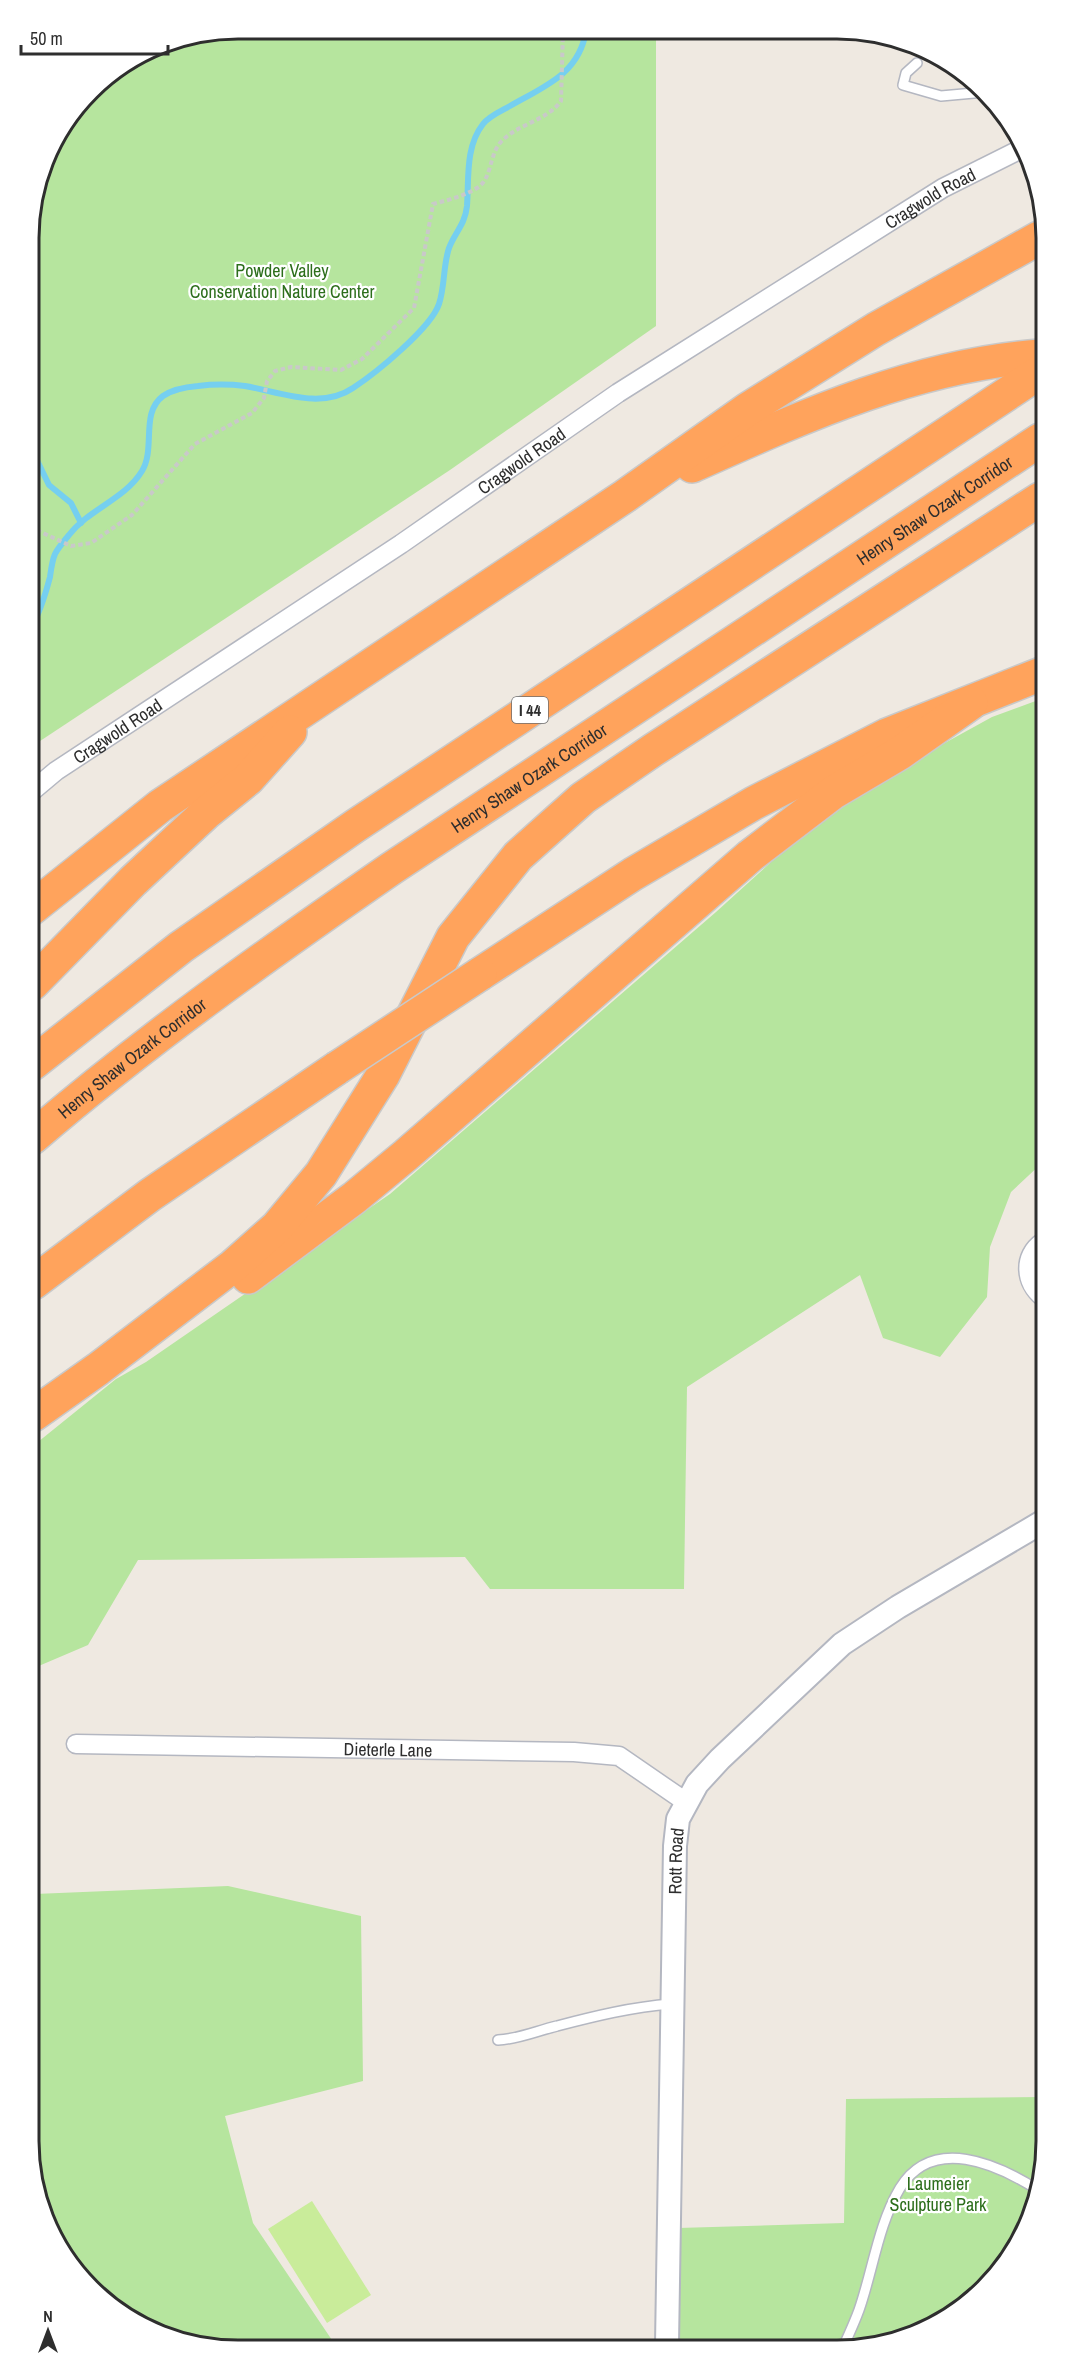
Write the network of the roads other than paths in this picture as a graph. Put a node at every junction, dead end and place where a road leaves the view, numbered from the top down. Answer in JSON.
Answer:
{"nodes":[{"id":1,"x":916,"y":63,"type":"dead end"},
{"id":2,"x":973,"y":93,"type":"edge"},
{"id":3,"x":1016,"y":152,"type":"edge"},
{"id":4,"x":1036,"y":240,"type":"edge"},
{"id":5,"x":1036,"y":357,"type":"edge"},
{"id":6,"x":1036,"y":375,"type":"edge"},
{"id":7,"x":1036,"y":443,"type":"edge"},
{"id":8,"x":626,"y":496,"type":"junction"},
{"id":9,"x":1036,"y":502,"type":"edge"},
{"id":10,"x":1036,"y":676,"type":"edge"},
{"id":11,"x":319,"y":699,"type":"junction"},
{"id":12,"x":971,"y":703,"type":"junction"},
{"id":13,"x":39,"y":785,"type":"edge"},
{"id":14,"x":39,"y":903,"type":"edge"},
{"id":15,"x":39,"y":977,"type":"edge"},
{"id":16,"x":39,"y":1059,"type":"edge"},
{"id":17,"x":39,"y":1132,"type":"edge"},
{"id":18,"x":1036,"y":1250,"type":"edge"},
{"id":19,"x":39,"y":1279,"type":"edge"},
{"id":20,"x":1036,"y":1292,"type":"edge"},
{"id":21,"x":98,"y":1369,"type":"junction"},
{"id":22,"x":39,"y":1411,"type":"edge"},
{"id":23,"x":1036,"y":1526,"type":"edge"},
{"id":24,"x":76,"y":1744,"type":"dead end"},
{"id":25,"x":686,"y":1802,"type":"junction"},
{"id":26,"x":671,"y":2004,"type":"junction"},
{"id":27,"x":498,"y":2040,"type":"dead end"},
{"id":28,"x":1030,"y":2186,"type":"edge"},
{"id":29,"x":847,"y":2339,"type":"edge"},
{"id":30,"x":667,"y":2340,"type":"edge"}],
"edges":[{"from":1,"to":2,"type":"lane"},
{"from":3,"to":13,"type":"street","name":"Cragwold Road"},
{"from":4,"to":8,"type":"highway"},
{"from":5,"to":8,"type":"highway"},
{"from":6,"to":16,"type":"highway","number":"I 44"},
{"from":7,"to":17,"type":"highway","name":"Henry Shaw Ozark Corridor"},
{"from":8,"to":11,"type":"highway"},
{"from":9,"to":21,"type":"highway"},
{"from":10,"to":12,"type":"highway"},
{"from":11,"to":14,"type":"highway"},
{"from":11,"to":15,"type":"highway"},
{"from":12,"to":19,"type":"highway","bridge":true},
{"from":12,"to":21,"type":"highway"},
{"from":18,"to":20,"type":"street"},
{"from":21,"to":22,"type":"highway"},
{"from":23,"to":25,"type":"street","name":"Rott Road"},
{"from":24,"to":25,"type":"street","name":"Dieterle Lane"},
{"from":25,"to":26,"type":"street","name":"Rott Road"},
{"from":26,"to":27,"type":"lane"},
{"from":26,"to":30,"type":"street","name":"Rott Road"},
{"from":28,"to":29,"type":"lane"}]}
